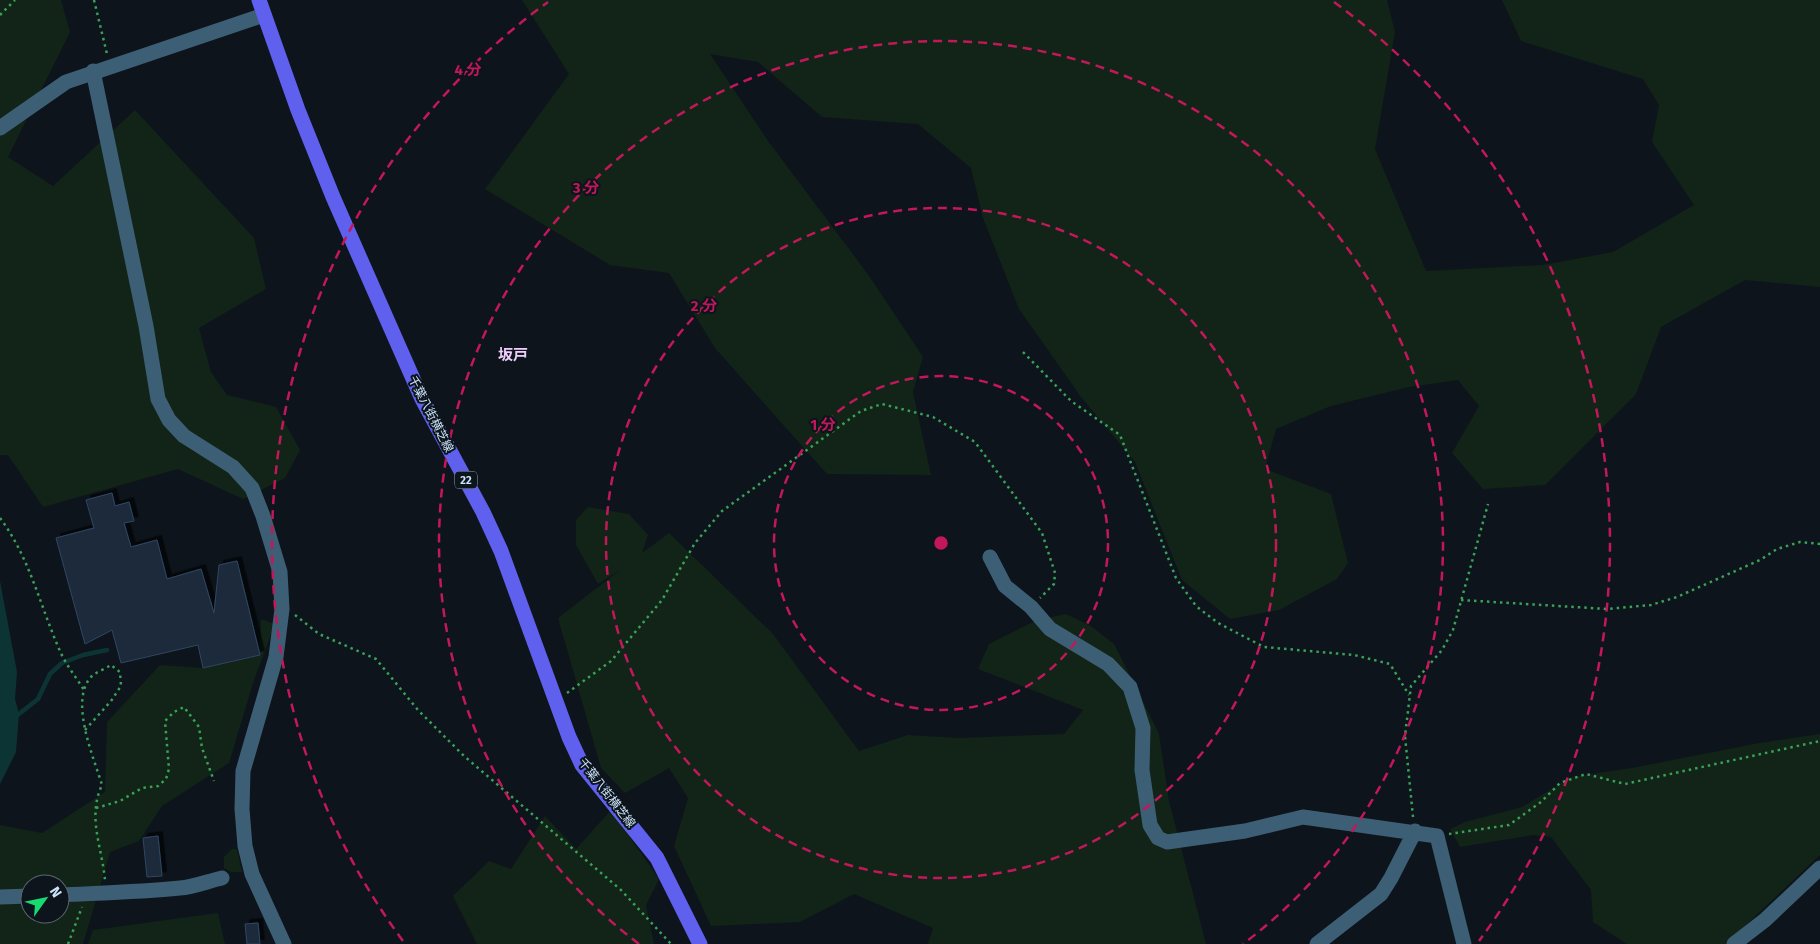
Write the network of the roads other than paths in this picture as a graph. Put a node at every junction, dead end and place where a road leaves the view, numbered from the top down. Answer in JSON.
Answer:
{"nodes":[{"id":1,"x":259,"y":0,"type":"edge"},
{"id":2,"x":264,"y":15,"type":"junction"},
{"id":3,"x":93,"y":71,"type":"junction"},
{"id":4,"x":0,"y":128,"type":"edge"},
{"id":5,"x":990,"y":557,"type":"dead end"},
{"id":6,"x":1415,"y":831,"type":"junction"},
{"id":7,"x":1820,"y":868,"type":"edge"},
{"id":8,"x":222,"y":878,"type":"dead end"},
{"id":9,"x":70,"y":895,"type":"edge"},
{"id":10,"x":20,"y":896,"type":"edge"},
{"id":11,"x":0,"y":897,"type":"edge"},
{"id":12,"x":284,"y":944,"type":"edge"},
{"id":13,"x":700,"y":944,"type":"edge"},
{"id":14,"x":1317,"y":944,"type":"edge"},
{"id":15,"x":1464,"y":944,"type":"edge"},
{"id":16,"x":1734,"y":944,"type":"edge"}],
"edges":[{"from":1,"to":2,"type":"main road","name":"千葉八街横芝線","number":"22"},
{"from":2,"to":3,"type":"street"},
{"from":2,"to":13,"type":"main road","name":"千葉八街横芝線","number":"22"},
{"from":3,"to":4,"type":"street"},
{"from":3,"to":12,"type":"street"},
{"from":5,"to":6,"type":"street"},
{"from":6,"to":14,"type":"street"},
{"from":6,"to":15,"type":"street"},
{"from":7,"to":16,"type":"street"},
{"from":8,"to":9,"type":"street"},
{"from":10,"to":11,"type":"street"}]}
